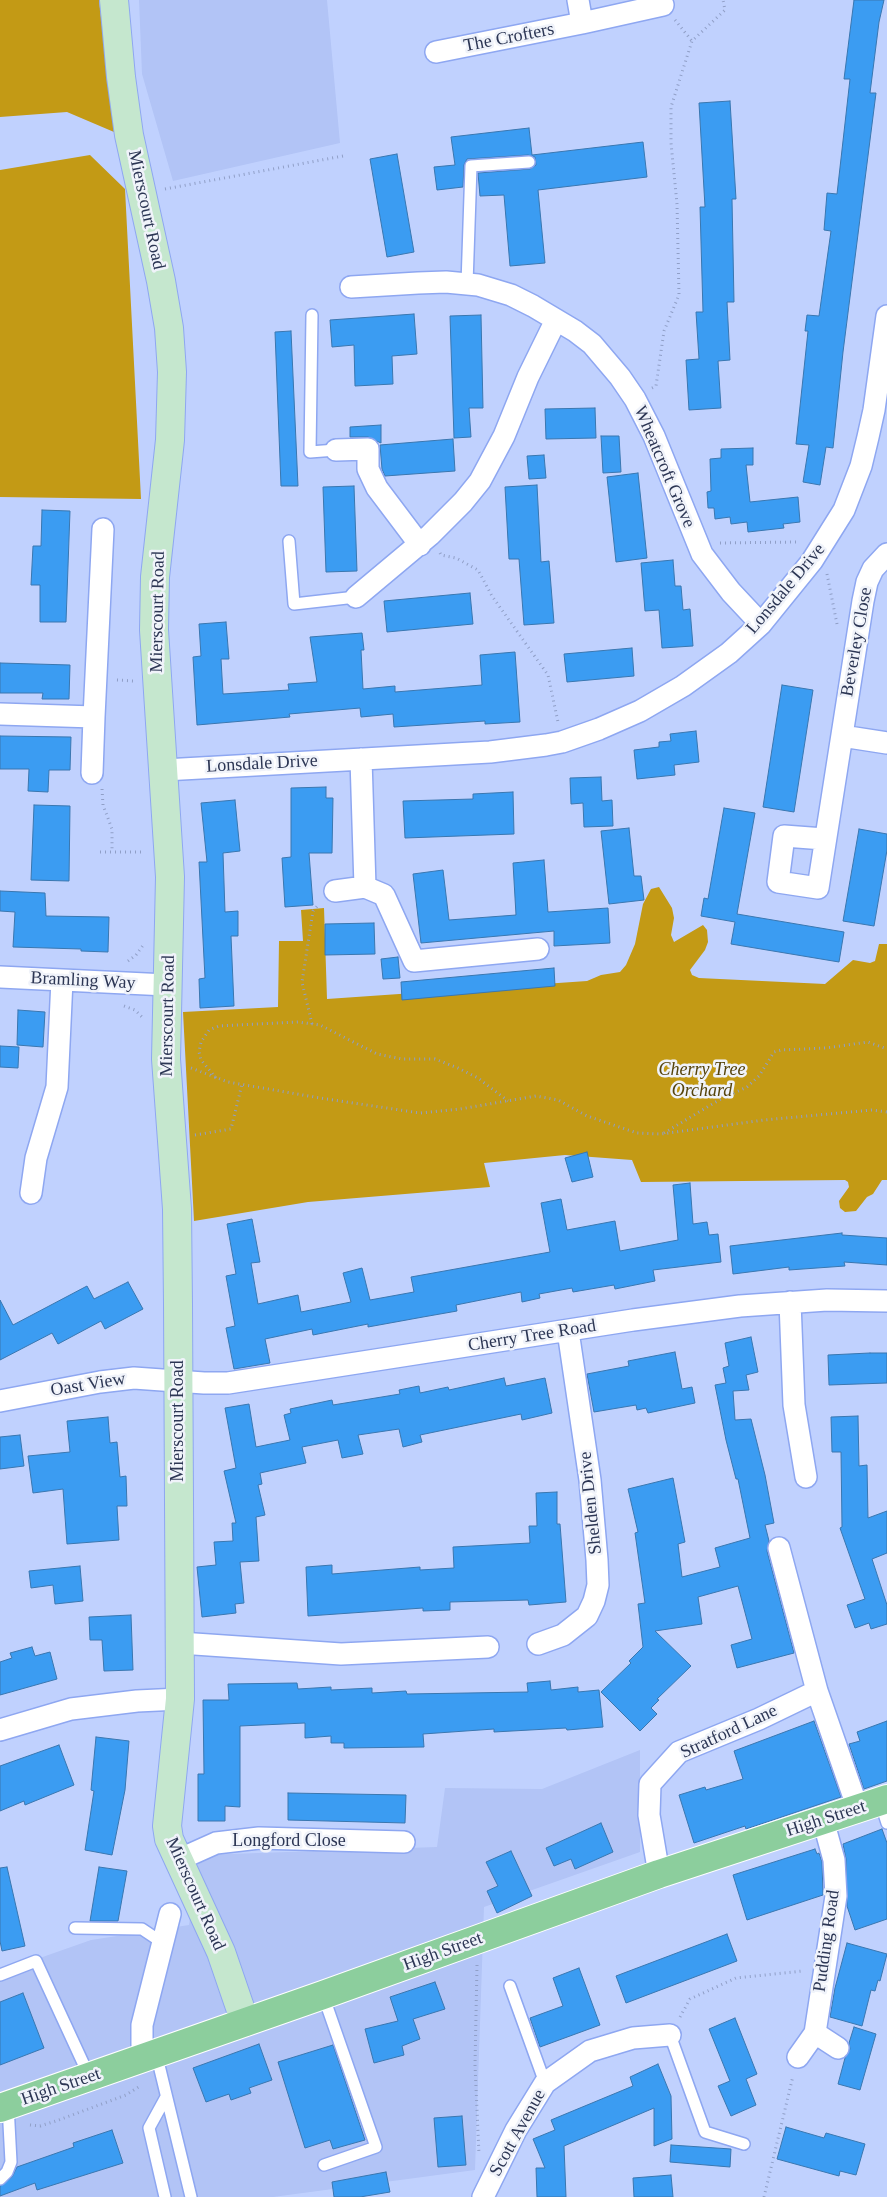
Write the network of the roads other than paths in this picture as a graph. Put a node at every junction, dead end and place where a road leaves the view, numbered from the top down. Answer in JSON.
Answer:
{"nodes":[{"id":1,"x":114,"y":0,"type":"edge"},
{"id":2,"x":578,"y":0,"type":"edge"},
{"id":3,"x":663,"y":6,"type":"dead end"},
{"id":4,"x":582,"y":23,"type":"junction"},
{"id":5,"x":436,"y":52,"type":"dead end"},
{"id":6,"x":529,"y":162,"type":"dead end"},
{"id":7,"x":467,"y":284,"type":"junction"},
{"id":8,"x":351,"y":287,"type":"dead end"},
{"id":9,"x":312,"y":315,"type":"dead end"},
{"id":10,"x":887,"y":316,"type":"edge"},
{"id":11,"x":556,"y":320,"type":"junction"},
{"id":12,"x":885,"y":354,"type":"edge"},
{"id":13,"x":336,"y":450,"type":"joint"},
{"id":14,"x":103,"y":529,"type":"dead end"},
{"id":15,"x":425,"y":540,"type":"junction"},
{"id":16,"x":289,"y":541,"type":"dead end"},
{"id":17,"x":887,"y":554,"type":"edge"},
{"id":18,"x":356,"y":597,"type":"joint"},
{"id":19,"x":760,"y":624,"type":"junction"},
{"id":20,"x":0,"y":714,"type":"edge"},
{"id":21,"x":94,"y":717,"type":"junction"},
{"id":22,"x":842,"y":736,"type":"junction"},
{"id":23,"x":887,"y":743,"type":"edge"},
{"id":24,"x":361,"y":759,"type":"junction"},
{"id":25,"x":164,"y":770,"type":"junction"},
{"id":26,"x":97,"y":779,"type":"road end"},
{"id":27,"x":824,"y":839,"type":"dead end"},
{"id":28,"x":365,"y":887,"type":"junction"},
{"id":29,"x":335,"y":891,"type":"road end"},
{"id":30,"x":538,"y":949,"type":"dead end"},
{"id":31,"x":0,"y":977,"type":"edge"},
{"id":32,"x":62,"y":980,"type":"junction"},
{"id":33,"x":167,"y":985,"type":"junction"},
{"id":34,"x":32,"y":1193,"type":"dead end"},
{"id":35,"x":887,"y":1300,"type":"edge"},
{"id":36,"x":790,"y":1302,"type":"junction"},
{"id":37,"x":568,"y":1331,"type":"junction"},
{"id":38,"x":178,"y":1380,"type":"junction"},
{"id":39,"x":0,"y":1401,"type":"edge"},
{"id":40,"x":806,"y":1477,"type":"dead end"},
{"id":41,"x":779,"y":1548,"type":"dead end"},
{"id":42,"x":180,"y":1643,"type":"junction"},
{"id":43,"x":538,"y":1644,"type":"dead end"},
{"id":44,"x":488,"y":1647,"type":"dead end"},
{"id":45,"x":818,"y":1691,"type":"junction"},
{"id":46,"x":180,"y":1699,"type":"junction"},
{"id":47,"x":0,"y":1730,"type":"edge"},
{"id":48,"x":878,"y":1808,"type":"edge"},
{"id":49,"x":823,"y":1820,"type":"junction"},
{"id":50,"x":404,"y":1842,"type":"dead end"},
{"id":51,"x":178,"y":1860,"type":"junction"},
{"id":52,"x":659,"y":1874,"type":"junction"},
{"id":53,"x":170,"y":1914,"type":"dead end"},
{"id":54,"x":75,"y":1928,"type":"dead end"},
{"id":55,"x":163,"y":1943,"type":"junction"},
{"id":56,"x":0,"y":1975,"type":"edge"},
{"id":57,"x":510,"y":1986,"type":"dead end"},
{"id":58,"x":323,"y":1995,"type":"junction"},
{"id":59,"x":245,"y":2022,"type":"junction"},
{"id":60,"x":815,"y":2032,"type":"junction"},
{"id":61,"x":670,"y":2035,"type":"joint"},
{"id":62,"x":838,"y":2048,"type":"dead end"},
{"id":63,"x":151,"y":2055,"type":"junction"},
{"id":64,"x":798,"y":2056,"type":"road end"},
{"id":65,"x":90,"y":2078,"type":"junction"},
{"id":66,"x":545,"y":2084,"type":"junction"},
{"id":67,"x":166,"y":2097,"type":"junction"},
{"id":68,"x":4,"y":2106,"type":"edge"},
{"id":69,"x":744,"y":2144,"type":"dead end"},
{"id":70,"x":324,"y":2165,"type":"dead end"},
{"id":71,"x":0,"y":2179,"type":"edge"},
{"id":72,"x":166,"y":2197,"type":"edge"},
{"id":73,"x":191,"y":2197,"type":"edge"},
{"id":74,"x":483,"y":2197,"type":"edge"}],
"edges":[{"from":1,"to":25,"type":"street","name":"Mierscourt Road"},
{"from":2,"to":4,"type":"street"},
{"from":3,"to":4,"type":"street","name":"The Crofters"},
{"from":4,"to":5,"type":"street","name":"The Crofters"},
{"from":6,"to":7,"type":"lane"},
{"from":7,"to":8,"type":"street","name":"Wheatcroft Grove"},
{"from":7,"to":11,"type":"street","name":"Wheatcroft Grove"},
{"from":9,"to":13,"type":"lane"},
{"from":10,"to":12,"type":"street","name":"Lonsdale Drive"},
{"from":11,"to":15,"type":"street"},
{"from":11,"to":19,"type":"street","name":"Wheatcroft Grove"},
{"from":12,"to":19,"type":"street","name":"Lonsdale Drive"},
{"from":13,"to":15,"type":"street"},
{"from":14,"to":21,"type":"street"},
{"from":15,"to":18,"type":"street"},
{"from":16,"to":18,"type":"lane"},
{"from":17,"to":22,"type":"street","name":"Beverley Close"},
{"from":19,"to":24,"type":"street","name":"Lonsdale Drive"},
{"from":20,"to":21,"type":"street"},
{"from":21,"to":26,"type":"street"},
{"from":22,"to":23,"type":"street"},
{"from":22,"to":27,"type":"street","name":"Beverley Close"},
{"from":24,"to":25,"type":"street","name":"Lonsdale Drive"},
{"from":24,"to":28,"type":"street"},
{"from":25,"to":33,"type":"street","name":"Mierscourt Road"},
{"from":28,"to":29,"type":"street"},
{"from":28,"to":30,"type":"street"},
{"from":31,"to":32,"type":"street","name":"Bramling Way"},
{"from":32,"to":33,"type":"street","name":"Bramling Way"},
{"from":32,"to":34,"type":"street"},
{"from":33,"to":38,"type":"street","name":"Mierscourt Road"},
{"from":35,"to":36,"type":"street","name":"Cherry Tree Road"},
{"from":36,"to":37,"type":"street","name":"Cherry Tree Road"},
{"from":36,"to":40,"type":"street"},
{"from":37,"to":38,"type":"street","name":"Cherry Tree Road"},
{"from":37,"to":43,"type":"street","name":"Shelden Drive"},
{"from":38,"to":39,"type":"street","name":"Oast View"},
{"from":38,"to":42,"type":"street","name":"Mierscourt Road"},
{"from":41,"to":45,"type":"street"},
{"from":42,"to":44,"type":"street"},
{"from":42,"to":46,"type":"street","name":"Mierscourt Road"},
{"from":45,"to":48,"type":"street"},
{"from":45,"to":52,"type":"street","name":"Stratford Lane"},
{"from":46,"to":47,"type":"street"},
{"from":46,"to":51,"type":"street","name":"Mierscourt Road"},
{"from":48,"to":49,"type":"main road","name":"High Street"},
{"from":49,"to":52,"type":"main road","name":"High Street"},
{"from":49,"to":60,"type":"street","name":"Pudding Road"},
{"from":50,"to":51,"type":"street","name":"Longford Close"},
{"from":51,"to":59,"type":"street","name":"Mierscourt Road"},
{"from":52,"to":58,"type":"main road","name":"High Street"},
{"from":53,"to":55,"type":"street"},
{"from":54,"to":55,"type":"lane"},
{"from":55,"to":63,"type":"street"},
{"from":56,"to":65,"type":"lane"},
{"from":57,"to":66,"type":"lane"},
{"from":58,"to":59,"type":"main road","name":"High Street"},
{"from":58,"to":70,"type":"lane"},
{"from":59,"to":63,"type":"main road","name":"High Street"},
{"from":60,"to":62,"type":"street"},
{"from":60,"to":64,"type":"street","name":"Pudding Road"},
{"from":61,"to":66,"type":"street","name":"Scott Avenue"},
{"from":61,"to":69,"type":"lane"},
{"from":63,"to":65,"type":"main road","name":"High Street"},
{"from":63,"to":67,"type":"lane"},
{"from":65,"to":68,"type":"main road","name":"High Street"},
{"from":66,"to":74,"type":"street","name":"Scott Avenue"},
{"from":67,"to":72,"type":"lane"},
{"from":67,"to":73,"type":"lane"},
{"from":68,"to":71,"type":"lane"}]}
